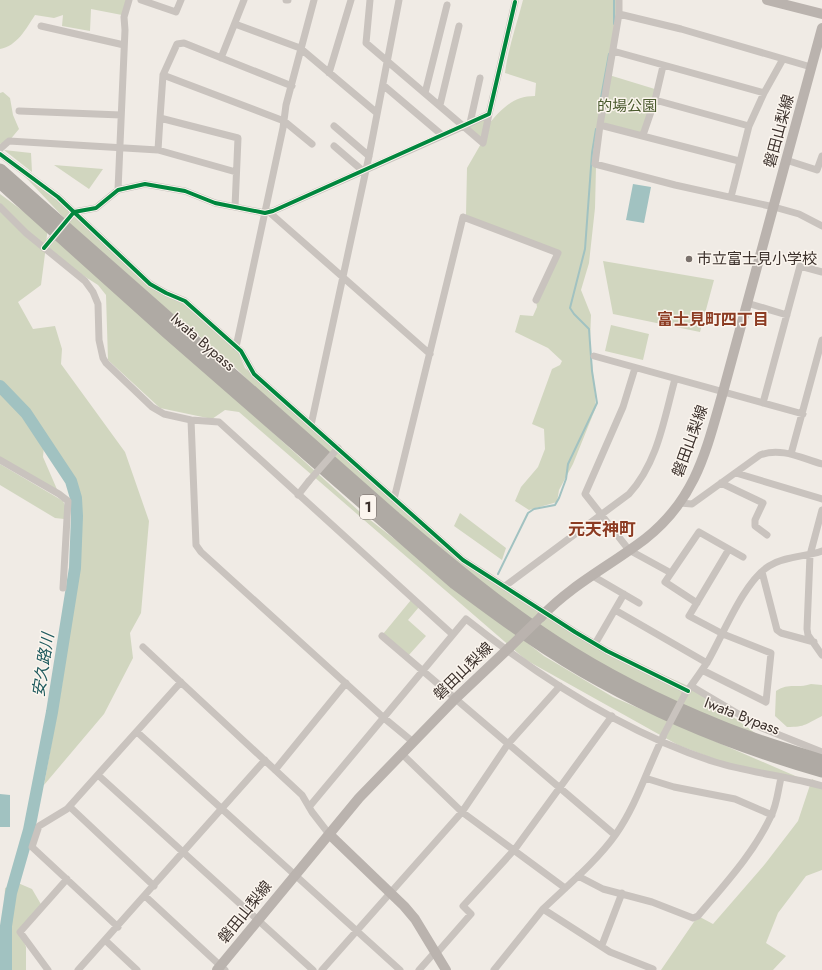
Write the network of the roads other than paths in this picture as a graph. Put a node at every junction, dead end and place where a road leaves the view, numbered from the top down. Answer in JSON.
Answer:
{"nodes":[{"id":1,"x":129,"y":0,"type":"edge"},
{"id":2,"x":141,"y":0,"type":"edge"},
{"id":3,"x":181,"y":0,"type":"edge"},
{"id":4,"x":244,"y":0,"type":"edge"},
{"id":5,"x":314,"y":0,"type":"edge"},
{"id":6,"x":351,"y":0,"type":"edge"},
{"id":7,"x":370,"y":0,"type":"edge"},
{"id":8,"x":399,"y":0,"type":"edge"},
{"id":9,"x":619,"y":0,"type":"edge"},
{"id":10,"x":767,"y":0,"type":"edge"},
{"id":11,"x":515,"y":2,"type":"dead end"},
{"id":12,"x":447,"y":5,"type":"dead end"},
{"id":13,"x":619,"y":14,"type":"junction"},
{"id":14,"x":822,"y":14,"type":"edge"},
{"id":15,"x":235,"y":24,"type":"junction"},
{"id":16,"x":41,"y":26,"type":"dead end"},
{"id":17,"x":459,"y":26,"type":"dead end"},
{"id":18,"x":822,"y":28,"type":"edge"},
{"id":19,"x":124,"y":45,"type":"junction"},
{"id":20,"x":300,"y":48,"type":"junction"},
{"id":21,"x":613,"y":51,"type":"junction"},
{"id":22,"x":222,"y":58,"type":"junction"},
{"id":23,"x":783,"y":59,"type":"junction"},
{"id":24,"x":388,"y":61,"type":"junction"},
{"id":25,"x":663,"y":66,"type":"junction"},
{"id":26,"x":811,"y":67,"type":"junction"},
{"id":27,"x":329,"y":73,"type":"junction"},
{"id":28,"x":162,"y":75,"type":"junction"},
{"id":29,"x":480,"y":78,"type":"dead end"},
{"id":30,"x":383,"y":85,"type":"junction"},
{"id":31,"x":292,"y":86,"type":"junction"},
{"id":32,"x":425,"y":93,"type":"junction"},
{"id":33,"x":764,"y":93,"type":"junction"},
{"id":34,"x":655,"y":100,"type":"junction"},
{"id":35,"x":440,"y":105,"type":"junction"},
{"id":36,"x":19,"y":111,"type":"dead end"},
{"id":37,"x":377,"y":113,"type":"junction"},
{"id":38,"x":489,"y":114,"type":"junction"},
{"id":39,"x":121,"y":115,"type":"junction"},
{"id":40,"x":160,"y":118,"type":"junction"},
{"id":41,"x":284,"y":121,"type":"junction"},
{"id":42,"x":467,"y":124,"type":"junction"},
{"id":43,"x":600,"y":125,"type":"junction"},
{"id":44,"x":334,"y":126,"type":"dead end"},
{"id":45,"x":749,"y":126,"type":"junction"},
{"id":46,"x":442,"y":135,"type":"junction"},
{"id":47,"x":643,"y":135,"type":"junction"},
{"id":48,"x":312,"y":144,"type":"dead end"},
{"id":49,"x":334,"y":146,"type":"dead end"},
{"id":50,"x":120,"y":148,"type":"junction"},
{"id":51,"x":0,"y":149,"type":"edge"},
{"id":52,"x":158,"y":150,"type":"junction"},
{"id":53,"x":0,"y":154,"type":"edge"},
{"id":54,"x":369,"y":156,"type":"junction"},
{"id":55,"x":822,"y":156,"type":"edge"},
{"id":56,"x":786,"y":160,"type":"junction"},
{"id":57,"x":739,"y":161,"type":"junction"},
{"id":58,"x":0,"y":166,"type":"edge"},
{"id":59,"x":0,"y":170,"type":"edge"},
{"id":60,"x":819,"y":170,"type":"edge"},
{"id":61,"x":364,"y":171,"type":"junction"},
{"id":62,"x":236,"y":172,"type":"junction"},
{"id":63,"x":0,"y":182,"type":"edge"},
{"id":64,"x":0,"y":187,"type":"edge"},
{"id":65,"x":118,"y":190,"type":"junction"},
{"id":66,"x":731,"y":197,"type":"junction"},
{"id":67,"x":35,"y":206,"type":"junction"},
{"id":68,"x":774,"y":206,"type":"junction"},
{"id":69,"x":0,"y":207,"type":"edge"},
{"id":70,"x":235,"y":207,"type":"junction"},
{"id":71,"x":74,"y":212,"type":"junction"},
{"id":72,"x":267,"y":212,"type":"junction"},
{"id":73,"x":822,"y":226,"type":"edge"},
{"id":74,"x":44,"y":248,"type":"junction"},
{"id":75,"x":822,"y":272,"type":"edge"},
{"id":76,"x":343,"y":277,"type":"junction"},
{"id":77,"x":536,"y":300,"type":"dead end"},
{"id":78,"x":747,"y":304,"type":"junction"},
{"id":79,"x":787,"y":314,"type":"junction"},
{"id":80,"x":822,"y":340,"type":"edge"},
{"id":81,"x":236,"y":347,"type":"junction"},
{"id":82,"x":430,"y":354,"type":"junction"},
{"id":83,"x":820,"y":355,"type":"edge"},
{"id":84,"x":594,"y":356,"type":"dead end"},
{"id":85,"x":635,"y":368,"type":"junction"},
{"id":86,"x":675,"y":379,"type":"junction"},
{"id":87,"x":723,"y":392,"type":"junction"},
{"id":88,"x":763,"y":403,"type":"junction"},
{"id":89,"x":803,"y":414,"type":"junction"},
{"id":90,"x":191,"y":420,"type":"junction"},
{"id":91,"x":311,"y":425,"type":"junction"},
{"id":92,"x":338,"y":448,"type":"junction"},
{"id":93,"x":790,"y":454,"type":"junction"},
{"id":94,"x":0,"y":460,"type":"edge"},
{"id":95,"x":822,"y":464,"type":"edge"},
{"id":96,"x":736,"y":473,"type":"junction"},
{"id":97,"x":721,"y":483,"type":"junction"},
{"id":98,"x":298,"y":494,"type":"junction"},
{"id":99,"x":394,"y":499,"type":"junction"},
{"id":100,"x":822,"y":499,"type":"edge"},
{"id":101,"x":680,"y":503,"type":"junction"},
{"id":102,"x":822,"y":510,"type":"edge"},
{"id":103,"x":601,"y":515,"type":"junction"},
{"id":104,"x":767,"y":534,"type":"dead end"},
{"id":105,"x":729,"y":549,"type":"junction"},
{"id":106,"x":629,"y":550,"type":"junction"},
{"id":107,"x":822,"y":551,"type":"edge"},
{"id":108,"x":810,"y":555,"type":"junction"},
{"id":109,"x":744,"y":557,"type":"dead end"},
{"id":110,"x":762,"y":572,"type":"junction"},
{"id":111,"x":671,"y":573,"type":"junction"},
{"id":112,"x":591,"y":575,"type":"junction"},
{"id":113,"x":505,"y":586,"type":"junction"},
{"id":114,"x":63,"y":588,"type":"dead end"},
{"id":115,"x":624,"y":594,"type":"junction"},
{"id":116,"x":697,"y":602,"type":"junction"},
{"id":117,"x":639,"y":603,"type":"dead end"},
{"id":118,"x":615,"y":610,"type":"junction"},
{"id":119,"x":543,"y":616,"type":"junction"},
{"id":120,"x":452,"y":634,"type":"junction"},
{"id":121,"x":723,"y":634,"type":"junction"},
{"id":122,"x":382,"y":636,"type":"dead end"},
{"id":123,"x":814,"y":642,"type":"junction"},
{"id":124,"x":595,"y":644,"type":"junction"},
{"id":125,"x":143,"y":647,"type":"dead end"},
{"id":126,"x":508,"y":649,"type":"junction"},
{"id":127,"x":822,"y":655,"type":"edge"},
{"id":128,"x":707,"y":663,"type":"junction"},
{"id":129,"x":702,"y":670,"type":"junction"},
{"id":130,"x":422,"y":671,"type":"junction"},
{"id":131,"x":181,"y":682,"type":"junction"},
{"id":132,"x":346,"y":683,"type":"junction"},
{"id":133,"x":560,"y":686,"type":"junction"},
{"id":134,"x":688,"y":691,"type":"junction"},
{"id":135,"x":455,"y":699,"type":"junction"},
{"id":136,"x":612,"y":716,"type":"junction"},
{"id":137,"x":384,"y":718,"type":"junction"},
{"id":138,"x":137,"y":732,"type":"junction"},
{"id":139,"x":662,"y":738,"type":"junction"},
{"id":140,"x":413,"y":742,"type":"junction"},
{"id":141,"x":508,"y":744,"type":"junction"},
{"id":142,"x":822,"y":752,"type":"edge"},
{"id":143,"x":402,"y":754,"type":"junction"},
{"id":144,"x":787,"y":755,"type":"junction"},
{"id":145,"x":265,"y":760,"type":"junction"},
{"id":146,"x":822,"y":760,"type":"edge"},
{"id":147,"x":275,"y":770,"type":"junction"},
{"id":148,"x":822,"y":772,"type":"edge"},
{"id":149,"x":98,"y":775,"type":"junction"},
{"id":150,"x":822,"y":777,"type":"edge"},
{"id":151,"x":645,"y":778,"type":"junction"},
{"id":152,"x":781,"y":778,"type":"junction"},
{"id":153,"x":822,"y":786,"type":"edge"},
{"id":154,"x":559,"y":788,"type":"junction"},
{"id":155,"x":70,"y":806,"type":"junction"},
{"id":156,"x":309,"y":807,"type":"junction"},
{"id":157,"x":222,"y":809,"type":"junction"},
{"id":158,"x":462,"y":812,"type":"junction"},
{"id":159,"x":772,"y":815,"type":"junction"},
{"id":160,"x":329,"y":834,"type":"junction"},
{"id":161,"x":615,"y":835,"type":"junction"},
{"id":162,"x":515,"y":849,"type":"junction"},
{"id":163,"x":184,"y":852,"type":"junction"},
{"id":164,"x":295,"y":874,"type":"junction"},
{"id":165,"x":578,"y":876,"type":"junction"},
{"id":166,"x":67,"y":879,"type":"junction"},
{"id":167,"x":154,"y":886,"type":"junction"},
{"id":168,"x":565,"y":888,"type":"junction"},
{"id":169,"x":391,"y":893,"type":"junction"},
{"id":170,"x":622,"y":893,"type":"junction"},
{"id":171,"x":145,"y":896,"type":"junction"},
{"id":172,"x":543,"y":909,"type":"junction"},
{"id":173,"x":257,"y":920,"type":"junction"},
{"id":174,"x":118,"y":926,"type":"junction"},
{"id":175,"x":357,"y":931,"type":"junction"},
{"id":176,"x":105,"y":940,"type":"junction"},
{"id":177,"x":602,"y":945,"type":"junction"},
{"id":178,"x":435,"y":953,"type":"junction"},
{"id":179,"x":221,"y":969,"type":"edge"},
{"id":180,"x":653,"y":969,"type":"edge"},
{"id":181,"x":48,"y":970,"type":"edge"},
{"id":182,"x":78,"y":970,"type":"edge"},
{"id":183,"x":137,"y":970,"type":"edge"},
{"id":184,"x":314,"y":970,"type":"edge"},
{"id":185,"x":322,"y":970,"type":"edge"},
{"id":186,"x":400,"y":970,"type":"edge"},
{"id":187,"x":419,"y":970,"type":"edge"},
{"id":188,"x":446,"y":970,"type":"edge"},
{"id":189,"x":494,"y":970,"type":"edge"}],
"edges":[{"from":1,"to":19,"type":"street"},
{"from":2,"to":3,"type":"street"},
{"from":4,"to":15,"type":"street"},
{"from":5,"to":20,"type":"street"},
{"from":6,"to":27,"type":"street"},
{"from":7,"to":24,"type":"street"},
{"from":8,"to":24,"type":"street"},
{"from":9,"to":13,"type":"street"},
{"from":10,"to":14,"type":"main road"},
{"from":11,"to":38,"type":"street"},
{"from":12,"to":32,"type":"street"},
{"from":13,"to":21,"type":"street"},
{"from":13,"to":23,"type":"street"},
{"from":15,"to":20,"type":"street"},
{"from":15,"to":22,"type":"street"},
{"from":16,"to":19,"type":"street"},
{"from":17,"to":35,"type":"street"},
{"from":18,"to":26,"type":"main road","name":"磐田山梨線"},
{"from":19,"to":39,"type":"street"},
{"from":20,"to":27,"type":"street"},
{"from":20,"to":31,"type":"street"},
{"from":21,"to":25,"type":"street"},
{"from":21,"to":43,"type":"street"},
{"from":22,"to":28,"type":"street"},
{"from":22,"to":31,"type":"street"},
{"from":23,"to":26,"type":"street"},
{"from":23,"to":33,"type":"street"},
{"from":24,"to":30,"type":"street"},
{"from":24,"to":32,"type":"street"},
{"from":25,"to":33,"type":"street"},
{"from":25,"to":34,"type":"street"},
{"from":26,"to":56,"type":"main road","name":"磐田山梨線"},
{"from":27,"to":37,"type":"street"},
{"from":28,"to":40,"type":"street"},
{"from":28,"to":41,"type":"street"},
{"from":29,"to":42,"type":"street"},
{"from":30,"to":37,"type":"street"},
{"from":30,"to":46,"type":"street"},
{"from":31,"to":41,"type":"street"},
{"from":32,"to":35,"type":"street"},
{"from":33,"to":45,"type":"street"},
{"from":34,"to":45,"type":"street"},
{"from":34,"to":47,"type":"street"},
{"from":35,"to":42,"type":"street"},
{"from":36,"to":39,"type":"street"},
{"from":37,"to":54,"type":"street"},
{"from":38,"to":42,"type":"street"},
{"from":38,"to":42,"type":"street"},
{"from":39,"to":50,"type":"street"},
{"from":40,"to":52,"type":"street"},
{"from":40,"to":62,"type":"street"},
{"from":41,"to":48,"type":"street"},
{"from":41,"to":72,"type":"street"},
{"from":42,"to":46,"type":"street"},
{"from":43,"to":47,"type":"street"},
{"from":43,"to":66,"type":"street"},
{"from":44,"to":54,"type":"street"},
{"from":45,"to":57,"type":"street"},
{"from":46,"to":61,"type":"street"},
{"from":47,"to":57,"type":"street"},
{"from":49,"to":61,"type":"street"},
{"from":50,"to":51,"type":"street"},
{"from":50,"to":52,"type":"street"},
{"from":50,"to":65,"type":"street"},
{"from":52,"to":62,"type":"street"},
{"from":53,"to":71,"type":"street"},
{"from":54,"to":61,"type":"street"},
{"from":55,"to":60,"type":"street"},
{"from":56,"to":60,"type":"street"},
{"from":56,"to":68,"type":"main road","name":"磐田山梨線"},
{"from":57,"to":66,"type":"street"},
{"from":58,"to":67,"type":"highway"},
{"from":59,"to":67,"type":"highway","name":"Iwata Bypass","number":"1"},
{"from":61,"to":72,"type":"street"},
{"from":61,"to":76,"type":"street"},
{"from":62,"to":70,"type":"street"},
{"from":63,"to":67,"type":"highway","name":"Iwata Bypass","number":"1"},
{"from":64,"to":67,"type":"highway","number":"1"},
{"from":65,"to":70,"type":"street"},
{"from":65,"to":71,"type":"street"},
{"from":66,"to":68,"type":"street"},
{"from":67,"to":144,"type":"highway","name":"Iwata Bypass","number":"1"},
{"from":68,"to":73,"type":"street"},
{"from":68,"to":78,"type":"main road","name":"磐田山梨線"},
{"from":69,"to":74,"type":"street"},
{"from":70,"to":72,"type":"street"},
{"from":71,"to":74,"type":"street","bridge":true},
{"from":71,"to":81,"type":"street"},
{"from":72,"to":76,"type":"street"},
{"from":72,"to":81,"type":"street"},
{"from":74,"to":90,"type":"street"},
{"from":75,"to":79,"type":"street"},
{"from":76,"to":82,"type":"street"},
{"from":76,"to":91,"type":"street"},
{"from":77,"to":82,"type":"street"},
{"from":78,"to":79,"type":"street"},
{"from":78,"to":87,"type":"main road","name":"磐田山梨線"},
{"from":79,"to":88,"type":"street"},
{"from":80,"to":83,"type":"street"},
{"from":81,"to":91,"type":"street"},
{"from":82,"to":99,"type":"street"},
{"from":83,"to":89,"type":"street"},
{"from":84,"to":85,"type":"street"},
{"from":85,"to":86,"type":"street"},
{"from":85,"to":103,"type":"street"},
{"from":86,"to":87,"type":"street"},
{"from":86,"to":103,"type":"street"},
{"from":87,"to":88,"type":"street"},
{"from":87,"to":101,"type":"main road","name":"磐田山梨線"},
{"from":88,"to":89,"type":"street"},
{"from":89,"to":93,"type":"street"},
{"from":90,"to":98,"type":"street"},
{"from":90,"to":132,"type":"street"},
{"from":91,"to":92,"type":"street"},
{"from":92,"to":98,"type":"street","bridge":true},
{"from":92,"to":99,"type":"street"},
{"from":93,"to":95,"type":"street"},
{"from":93,"to":96,"type":"street"},
{"from":94,"to":114,"type":"street"},
{"from":96,"to":97,"type":"street"},
{"from":96,"to":100,"type":"street"},
{"from":97,"to":101,"type":"street"},
{"from":97,"to":104,"type":"street"},
{"from":98,"to":120,"type":"street"},
{"from":99,"to":113,"type":"street"},
{"from":101,"to":106,"type":"main road","name":"磐田山梨線"},
{"from":102,"to":108,"type":"street"},
{"from":103,"to":106,"type":"street"},
{"from":103,"to":113,"type":"street"},
{"from":105,"to":109,"type":"street"},
{"from":105,"to":111,"type":"street"},
{"from":105,"to":116,"type":"street"},
{"from":106,"to":111,"type":"street"},
{"from":106,"to":112,"type":"main road","name":"磐田山梨線"},
{"from":107,"to":108,"type":"street"},
{"from":108,"to":110,"type":"street"},
{"from":108,"to":123,"type":"street"},
{"from":110,"to":121,"type":"street"},
{"from":110,"to":123,"type":"street"},
{"from":111,"to":116,"type":"street"},
{"from":112,"to":115,"type":"street"},
{"from":112,"to":119,"type":"main road","name":"磐田山梨線"},
{"from":113,"to":119,"type":"street"},
{"from":115,"to":117,"type":"street"},
{"from":115,"to":118,"type":"street"},
{"from":116,"to":121,"type":"street"},
{"from":118,"to":124,"type":"street"},
{"from":118,"to":128,"type":"street"},
{"from":119,"to":124,"type":"street"},
{"from":119,"to":126,"type":"main road","name":"磐田山梨線","bridge":true},
{"from":120,"to":126,"type":"street"},
{"from":120,"to":130,"type":"street"},
{"from":121,"to":128,"type":"street"},
{"from":121,"to":129,"type":"street"},
{"from":122,"to":130,"type":"street"},
{"from":123,"to":127,"type":"street"},
{"from":124,"to":134,"type":"street"},
{"from":125,"to":131,"type":"street"},
{"from":126,"to":133,"type":"street"},
{"from":126,"to":135,"type":"main road","name":"磐田山梨線"},
{"from":128,"to":129,"type":"street"},
{"from":129,"to":134,"type":"street"},
{"from":130,"to":135,"type":"street"},
{"from":130,"to":137,"type":"street"},
{"from":131,"to":138,"type":"street"},
{"from":131,"to":145,"type":"street"},
{"from":132,"to":137,"type":"street"},
{"from":132,"to":147,"type":"street"},
{"from":133,"to":136,"type":"street"},
{"from":133,"to":141,"type":"street"},
{"from":134,"to":139,"type":"street","bridge":true},
{"from":134,"to":142,"type":"street"},
{"from":135,"to":140,"type":"main road","name":"磐田山梨線"},
{"from":135,"to":141,"type":"street"},
{"from":136,"to":139,"type":"street"},
{"from":136,"to":154,"type":"street"},
{"from":137,"to":140,"type":"street"},
{"from":137,"to":156,"type":"street"},
{"from":138,"to":149,"type":"street"},
{"from":138,"to":157,"type":"street"},
{"from":139,"to":151,"type":"street"},
{"from":139,"to":152,"type":"street"},
{"from":140,"to":143,"type":"main road","name":"磐田山梨線"},
{"from":141,"to":154,"type":"street"},
{"from":141,"to":158,"type":"street"},
{"from":143,"to":158,"type":"street"},
{"from":143,"to":160,"type":"main road","name":"磐田山梨線"},
{"from":144,"to":146,"type":"highway","name":"Iwata Bypass","number":"1"},
{"from":144,"to":148,"type":"highway","name":"Iwata Bypass","number":"1"},
{"from":144,"to":150,"type":"highway"},
{"from":145,"to":147,"type":"street"},
{"from":145,"to":157,"type":"street"},
{"from":147,"to":156,"type":"street"},
{"from":149,"to":155,"type":"street"},
{"from":149,"to":163,"type":"street"},
{"from":151,"to":159,"type":"street"},
{"from":151,"to":161,"type":"street"},
{"from":152,"to":153,"type":"street"},
{"from":152,"to":159,"type":"street"},
{"from":154,"to":161,"type":"street"},
{"from":154,"to":162,"type":"street"},
{"from":155,"to":166,"type":"street"},
{"from":155,"to":167,"type":"street"},
{"from":156,"to":160,"type":"street"},
{"from":157,"to":163,"type":"street"},
{"from":157,"to":164,"type":"street"},
{"from":158,"to":162,"type":"street"},
{"from":158,"to":169,"type":"street"},
{"from":159,"to":170,"type":"street"},
{"from":160,"to":164,"type":"main road","name":"磐田山梨線"},
{"from":160,"to":169,"type":"main road"},
{"from":161,"to":165,"type":"street"},
{"from":162,"to":168,"type":"street"},
{"from":162,"to":178,"type":"street"},
{"from":163,"to":167,"type":"street"},
{"from":163,"to":173,"type":"street"},
{"from":164,"to":173,"type":"main road","name":"磐田山梨線"},
{"from":164,"to":175,"type":"street"},
{"from":165,"to":168,"type":"street"},
{"from":165,"to":170,"type":"street"},
{"from":166,"to":174,"type":"street"},
{"from":166,"to":181,"type":"street"},
{"from":167,"to":171,"type":"street"},
{"from":168,"to":172,"type":"street"},
{"from":169,"to":175,"type":"street"},
{"from":169,"to":178,"type":"main road"},
{"from":170,"to":177,"type":"street"},
{"from":171,"to":174,"type":"street"},
{"from":171,"to":179,"type":"street"},
{"from":172,"to":177,"type":"street"},
{"from":172,"to":189,"type":"street"},
{"from":173,"to":179,"type":"main road","name":"磐田山梨線"},
{"from":173,"to":184,"type":"street"},
{"from":174,"to":176,"type":"street"},
{"from":175,"to":185,"type":"street"},
{"from":175,"to":186,"type":"street"},
{"from":176,"to":182,"type":"street"},
{"from":176,"to":183,"type":"street"},
{"from":177,"to":180,"type":"street"},
{"from":178,"to":187,"type":"street"},
{"from":178,"to":188,"type":"main road"}]}
